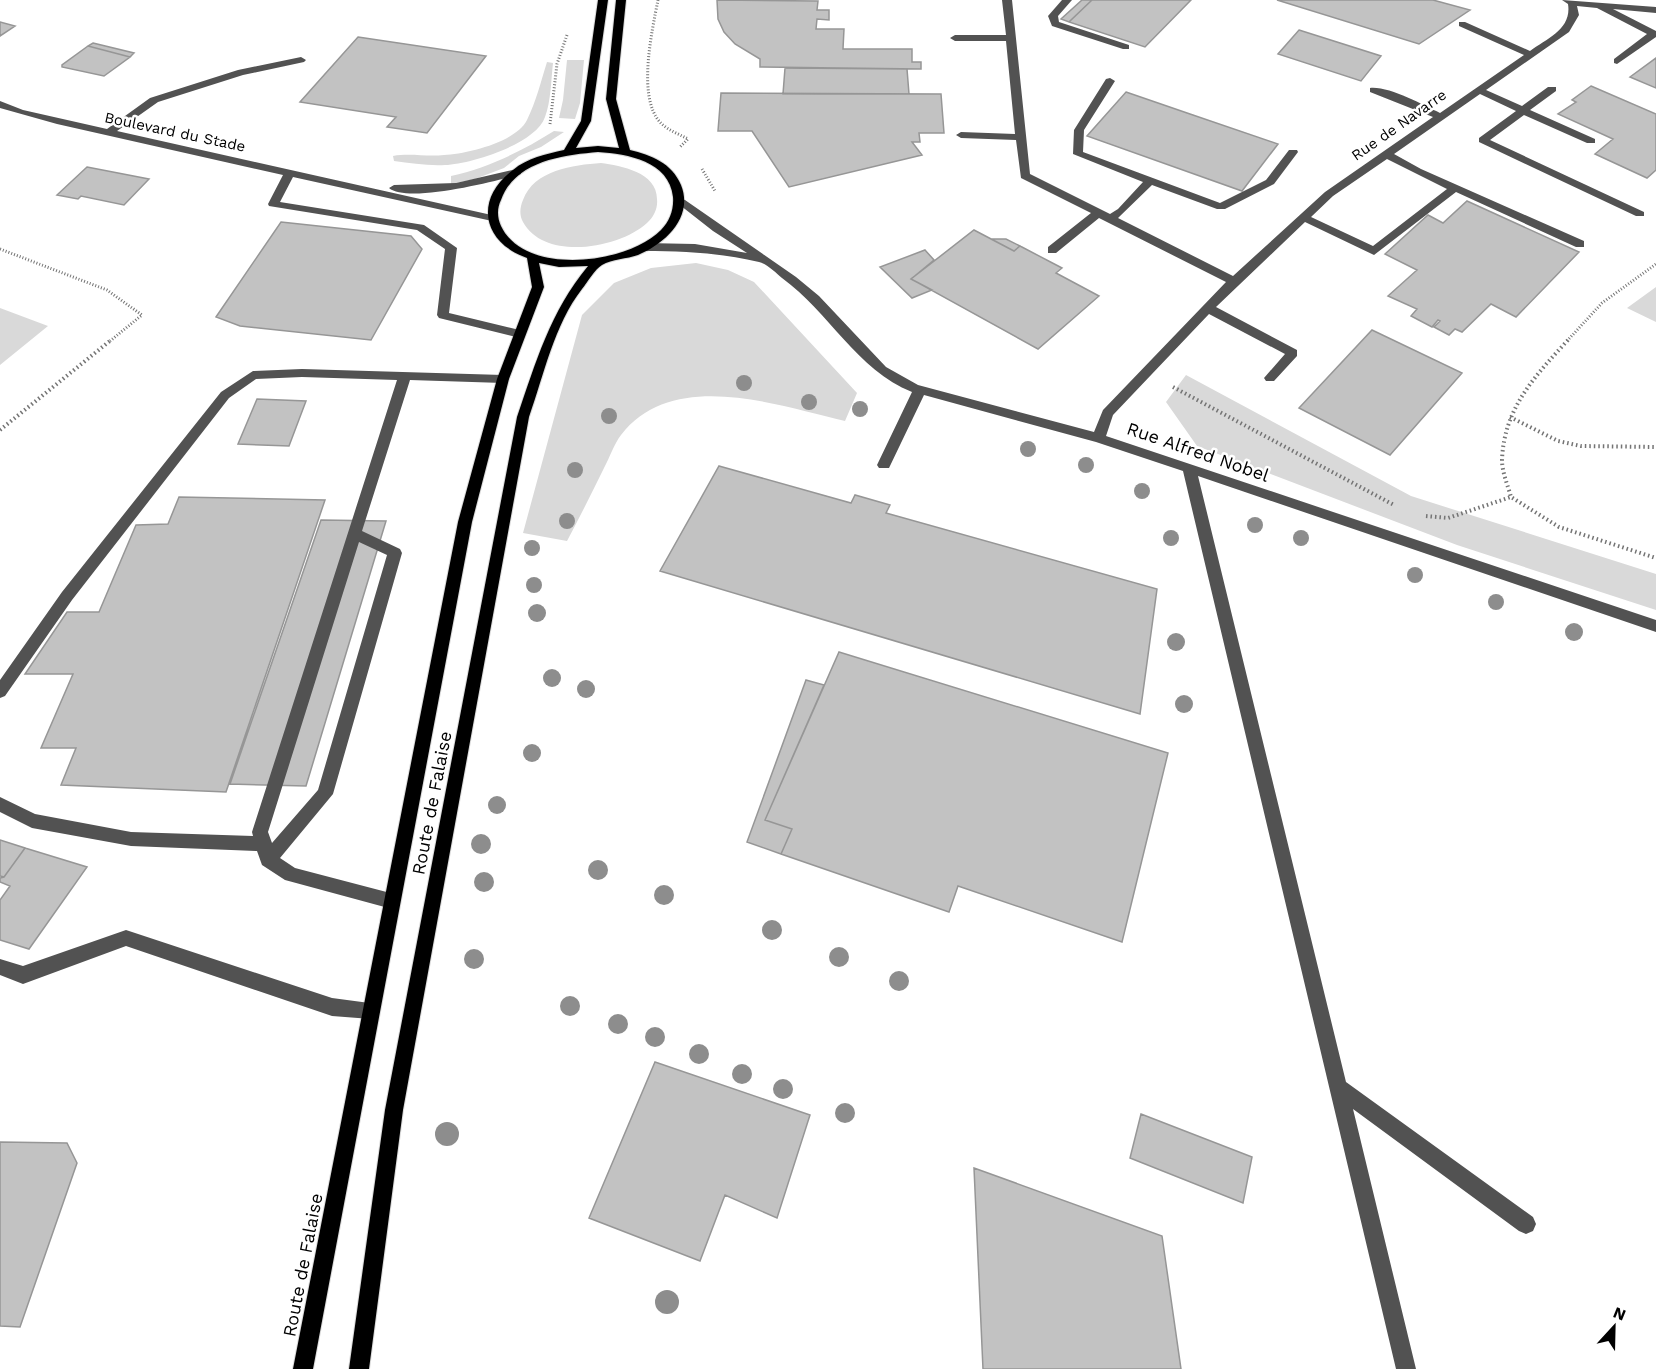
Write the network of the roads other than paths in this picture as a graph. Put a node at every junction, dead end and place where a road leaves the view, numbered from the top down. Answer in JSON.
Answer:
{"nodes":[{"id":1,"x":603,"y":0,"type":"edge"},
{"id":2,"x":621,"y":0,"type":"edge"},
{"id":3,"x":1007,"y":0,"type":"edge"},
{"id":4,"x":1067,"y":0,"type":"edge"},
{"id":5,"x":1570,"y":2,"type":"edge"},
{"id":6,"x":1600,"y":6,"type":"junction"},
{"id":7,"x":1656,"y":10,"type":"edge"},
{"id":8,"x":1462,"y":24,"type":"dead end"},
{"id":9,"x":1655,"y":34,"type":"edge"},
{"id":10,"x":955,"y":38,"type":"dead end"},
{"id":11,"x":1011,"y":38,"type":"junction"},
{"id":12,"x":1126,"y":47,"type":"dead end"},
{"id":13,"x":1532,"y":55,"type":"junction"},
{"id":14,"x":301,"y":60,"type":"dead end"},
{"id":15,"x":1617,"y":61,"type":"dead end"},
{"id":16,"x":1110,"y":81,"type":"dead end"},
{"id":17,"x":1552,"y":89,"type":"dead end"},
{"id":18,"x":1374,"y":90,"type":"dead end"},
{"id":19,"x":1478,"y":90,"type":"junction"},
{"id":20,"x":0,"y":104,"type":"edge"},
{"id":21,"x":1523,"y":111,"type":"junction"},
{"id":22,"x":1439,"y":116,"type":"junction"},
{"id":23,"x":109,"y":132,"type":"junction"},
{"id":24,"x":961,"y":135,"type":"dead end"},
{"id":25,"x":1021,"y":137,"type":"junction"},
{"id":26,"x":1591,"y":141,"type":"dead end"},
{"id":27,"x":569,"y":151,"type":"junction"},
{"id":28,"x":625,"y":151,"type":"junction"},
{"id":29,"x":1293,"y":152,"type":"dead end"},
{"id":30,"x":1386,"y":154,"type":"junction"},
{"id":31,"x":517,"y":171,"type":"junction"},
{"id":32,"x":290,"y":172,"type":"junction"},
{"id":33,"x":1149,"y":182,"type":"junction"},
{"id":34,"x":346,"y":184,"type":"junction"},
{"id":35,"x":1456,"y":188,"type":"junction"},
{"id":36,"x":681,"y":202,"type":"junction"},
{"id":37,"x":1098,"y":213,"type":"junction"},
{"id":38,"x":1640,"y":214,"type":"dead end"},
{"id":39,"x":492,"y":218,"type":"junction"},
{"id":40,"x":1305,"y":218,"type":"junction"},
{"id":41,"x":1110,"y":219,"type":"junction"},
{"id":42,"x":1580,"y":244,"type":"dead end"},
{"id":43,"x":645,"y":247,"type":"junction"},
{"id":44,"x":1052,"y":250,"type":"dead end"},
{"id":45,"x":532,"y":256,"type":"junction"},
{"id":46,"x":764,"y":260,"type":"junction"},
{"id":47,"x":598,"y":262,"type":"junction"},
{"id":48,"x":1234,"y":281,"type":"junction"},
{"id":49,"x":1208,"y":308,"type":"junction"},
{"id":50,"x":520,"y":334,"type":"junction"},
{"id":51,"x":405,"y":376,"type":"junction"},
{"id":52,"x":1270,"y":378,"type":"dead end"},
{"id":53,"x":503,"y":379,"type":"junction"},
{"id":54,"x":919,"y":391,"type":"junction"},
{"id":55,"x":1099,"y":438,"type":"junction"},
{"id":56,"x":884,"y":465,"type":"dead end"},
{"id":57,"x":1189,"y":468,"type":"junction"},
{"id":58,"x":355,"y":534,"type":"junction"},
{"id":59,"x":1656,"y":626,"type":"edge"},
{"id":60,"x":0,"y":692,"type":"edge"},
{"id":61,"x":0,"y":804,"type":"edge"},
{"id":62,"x":266,"y":852,"type":"junction"},
{"id":63,"x":392,"y":901,"type":"junction"},
{"id":64,"x":0,"y":967,"type":"edge"},
{"id":65,"x":371,"y":1010,"type":"junction"},
{"id":66,"x":1339,"y":1088,"type":"junction"},
{"id":67,"x":1526,"y":1224,"type":"dead end"},
{"id":68,"x":303,"y":1369,"type":"edge"},
{"id":69,"x":359,"y":1369,"type":"edge"},
{"id":70,"x":1406,"y":1369,"type":"edge"}],
"edges":[{"from":1,"to":27,"type":"main road"},
{"from":2,"to":28,"type":"main road"},
{"from":3,"to":11,"type":"street"},
{"from":4,"to":12,"type":"street"},
{"from":5,"to":6,"type":"street"},
{"from":5,"to":13,"type":"street","name":"Rue de Navarre"},
{"from":6,"to":7,"type":"street"},
{"from":6,"to":9,"type":"street"},
{"from":8,"to":13,"type":"street"},
{"from":9,"to":15,"type":"street"},
{"from":10,"to":11,"type":"street"},
{"from":11,"to":25,"type":"street"},
{"from":13,"to":19,"type":"street","name":"Rue de Navarre"},
{"from":14,"to":23,"type":"street"},
{"from":16,"to":33,"type":"street"},
{"from":17,"to":21,"type":"street"},
{"from":18,"to":22,"type":"street"},
{"from":19,"to":21,"type":"street"},
{"from":19,"to":22,"type":"street","name":"Rue de Navarre"},
{"from":20,"to":23,"type":"street","name":"Boulevard du Stade"},
{"from":21,"to":26,"type":"street"},
{"from":21,"to":38,"type":"street"},
{"from":22,"to":30,"type":"street","name":"Rue de Navarre"},
{"from":23,"to":32,"type":"street","name":"Boulevard du Stade"},
{"from":24,"to":25,"type":"street"},
{"from":25,"to":37,"type":"street"},
{"from":27,"to":28,"type":"main road"},
{"from":27,"to":31,"type":"main road"},
{"from":28,"to":36,"type":"main road"},
{"from":29,"to":33,"type":"street"},
{"from":30,"to":35,"type":"street"},
{"from":30,"to":40,"type":"street","name":"Rue de Navarre"},
{"from":31,"to":34,"type":"street","name":"Boulevard du Stade"},
{"from":31,"to":39,"type":"main road"},
{"from":32,"to":34,"type":"street","name":"Boulevard du Stade"},
{"from":32,"to":50,"type":"street"},
{"from":33,"to":41,"type":"street"},
{"from":34,"to":39,"type":"street","name":"Boulevard du Stade"},
{"from":35,"to":40,"type":"street"},
{"from":35,"to":42,"type":"street"},
{"from":36,"to":43,"type":"main road"},
{"from":36,"to":46,"type":"street","name":"Rue Alfred Nobel"},
{"from":37,"to":41,"type":"street"},
{"from":37,"to":44,"type":"street"},
{"from":39,"to":45,"type":"main road"},
{"from":40,"to":48,"type":"street","name":"Rue de Navarre"},
{"from":41,"to":48,"type":"street"},
{"from":43,"to":46,"type":"street","name":"Rue Alfred Nobel"},
{"from":43,"to":47,"type":"main road"},
{"from":45,"to":47,"type":"main road"},
{"from":45,"to":50,"type":"main road","name":"Route de Falaise"},
{"from":46,"to":54,"type":"street","name":"Rue Alfred Nobel"},
{"from":47,"to":69,"type":"main road","name":"Route de Falaise"},
{"from":48,"to":49,"type":"street","name":"Rue de Navarre"},
{"from":49,"to":52,"type":"street"},
{"from":49,"to":55,"type":"street","name":"Rue de Navarre"},
{"from":50,"to":53,"type":"main road","name":"Route de Falaise"},
{"from":51,"to":53,"type":"street"},
{"from":51,"to":58,"type":"street"},
{"from":51,"to":60,"type":"street"},
{"from":53,"to":63,"type":"main road","name":"Route de Falaise"},
{"from":54,"to":55,"type":"street","name":"Rue Alfred Nobel"},
{"from":54,"to":56,"type":"street"},
{"from":55,"to":57,"type":"street","name":"Rue Alfred Nobel"},
{"from":57,"to":59,"type":"street","name":"Rue Alfred Nobel"},
{"from":57,"to":66,"type":"street"},
{"from":58,"to":62,"type":"street"},
{"from":58,"to":62,"type":"street"},
{"from":61,"to":62,"type":"street"},
{"from":62,"to":63,"type":"street"},
{"from":63,"to":65,"type":"main road","name":"Route de Falaise"},
{"from":64,"to":65,"type":"street"},
{"from":65,"to":68,"type":"main road","name":"Route de Falaise"},
{"from":66,"to":67,"type":"street"},
{"from":66,"to":70,"type":"street"}]}
